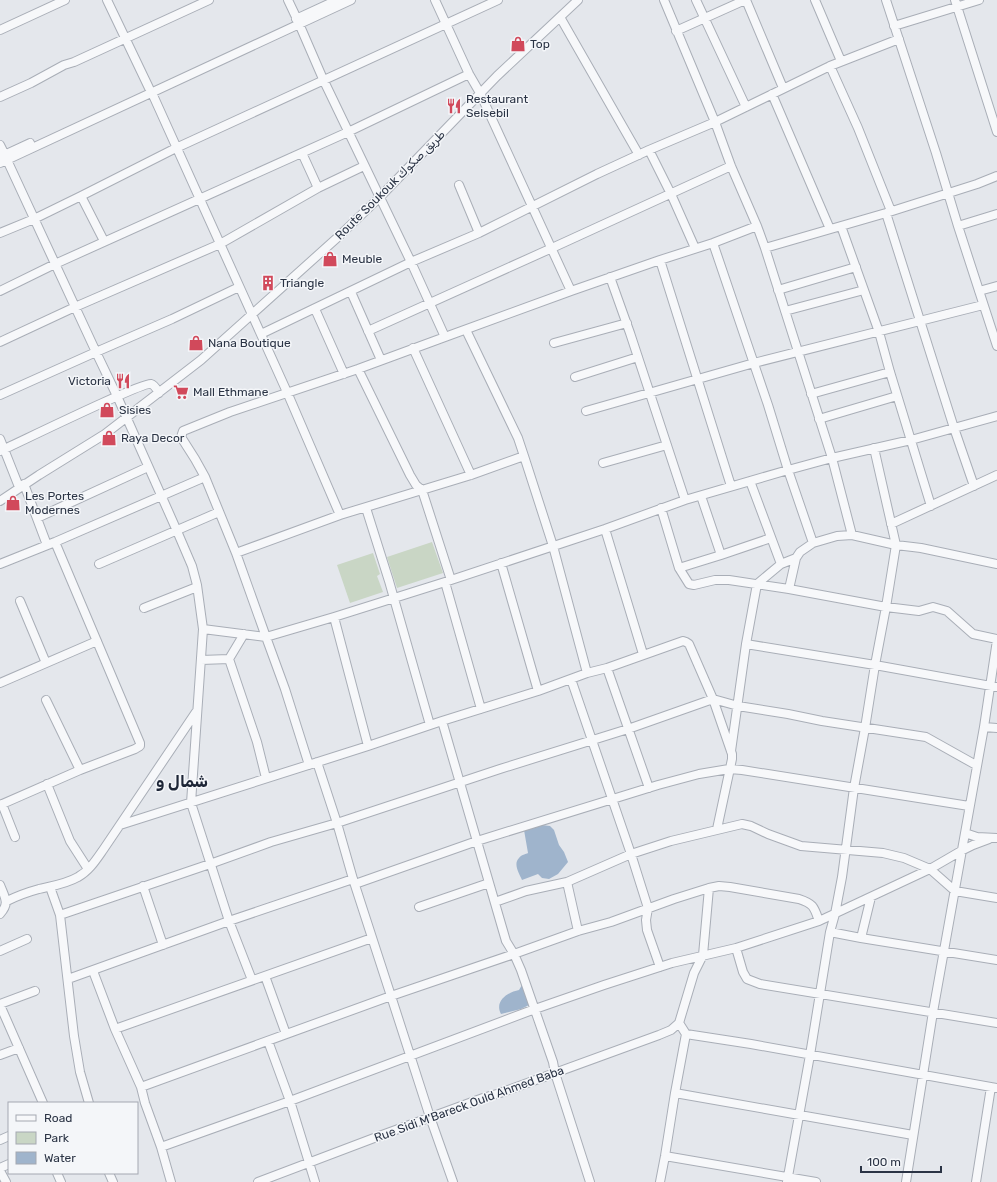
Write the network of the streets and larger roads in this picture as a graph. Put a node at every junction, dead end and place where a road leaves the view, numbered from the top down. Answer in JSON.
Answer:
{"nodes":[{"id":1,"x":65,"y":0,"type":"edge"},
{"id":2,"x":107,"y":0,"type":"edge"},
{"id":3,"x":209,"y":0,"type":"edge"},
{"id":4,"x":288,"y":0,"type":"edge"},
{"id":5,"x":337,"y":0,"type":"edge"},
{"id":6,"x":351,"y":0,"type":"edge"},
{"id":7,"x":435,"y":0,"type":"edge"},
{"id":8,"x":498,"y":0,"type":"edge"},
{"id":9,"x":578,"y":0,"type":"edge"},
{"id":10,"x":664,"y":0,"type":"edge"},
{"id":11,"x":696,"y":0,"type":"edge"},
{"id":12,"x":745,"y":0,"type":"edge"},
{"id":13,"x":815,"y":0,"type":"edge"},
{"id":14,"x":886,"y":0,"type":"edge"},
{"id":15,"x":979,"y":0,"type":"edge"},
{"id":16,"x":956,"y":3,"type":"edge"},
{"id":17,"x":560,"y":16,"type":"junction"},
{"id":18,"x":704,"y":18,"type":"junction"},
{"id":19,"x":298,"y":21,"type":"junction"},
{"id":20,"x":446,"y":24,"type":"junction"},
{"id":21,"x":894,"y":26,"type":"junction"},
{"id":22,"x":0,"y":30,"type":"edge"},
{"id":23,"x":676,"y":31,"type":"junction"},
{"id":24,"x":125,"y":38,"type":"junction"},
{"id":25,"x":898,"y":39,"type":"junction"},
{"id":26,"x":841,"y":61,"type":"junction"},
{"id":27,"x":830,"y":66,"type":"junction"},
{"id":28,"x":469,"y":74,"type":"junction"},
{"id":29,"x":323,"y":79,"type":"junction"},
{"id":30,"x":783,"y":88,"type":"junction"},
{"id":31,"x":150,"y":90,"type":"junction"},
{"id":32,"x":480,"y":93,"type":"junction"},
{"id":33,"x":772,"y":94,"type":"junction"},
{"id":34,"x":0,"y":97,"type":"edge"},
{"id":35,"x":746,"y":107,"type":"junction"},
{"id":36,"x":714,"y":122,"type":"junction"},
{"id":37,"x":348,"y":132,"type":"junction"},
{"id":38,"x":997,"y":132,"type":"edge"},
{"id":39,"x":0,"y":145,"type":"edge"},
{"id":40,"x":176,"y":148,"type":"junction"},
{"id":41,"x":649,"y":150,"type":"junction"},
{"id":42,"x":302,"y":153,"type":"junction"},
{"id":43,"x":639,"y":155,"type":"junction"},
{"id":44,"x":3,"y":159,"type":"edge"},
{"id":45,"x":364,"y":166,"type":"junction"},
{"id":46,"x":731,"y":166,"type":"junction"},
{"id":47,"x":997,"y":176,"type":"edge"},
{"id":48,"x":459,"y":185,"type":"dead end"},
{"id":49,"x":318,"y":188,"type":"junction"},
{"id":50,"x":947,"y":193,"type":"junction"},
{"id":51,"x":671,"y":194,"type":"junction"},
{"id":52,"x":81,"y":196,"type":"junction"},
{"id":53,"x":380,"y":197,"type":"junction"},
{"id":54,"x":200,"y":198,"type":"junction"},
{"id":55,"x":533,"y":206,"type":"junction"},
{"id":56,"x":888,"y":212,"type":"junction"},
{"id":57,"x":997,"y":214,"type":"edge"},
{"id":58,"x":34,"y":219,"type":"junction"},
{"id":59,"x":757,"y":226,"type":"junction"},
{"id":60,"x":841,"y":226,"type":"junction"},
{"id":61,"x":958,"y":226,"type":"junction"},
{"id":62,"x":830,"y":229,"type":"junction"},
{"id":63,"x":0,"y":233,"type":"edge"},
{"id":64,"x":479,"y":233,"type":"junction"},
{"id":65,"x":104,"y":241,"type":"junction"},
{"id":66,"x":713,"y":243,"type":"junction"},
{"id":67,"x":220,"y":244,"type":"junction"},
{"id":68,"x":552,"y":248,"type":"junction"},
{"id":69,"x":695,"y":248,"type":"junction"},
{"id":70,"x":765,"y":248,"type":"junction"},
{"id":71,"x":660,"y":260,"type":"junction"},
{"id":72,"x":411,"y":262,"type":"junction"},
{"id":73,"x":55,"y":264,"type":"junction"},
{"id":74,"x":856,"y":266,"type":"junction"},
{"id":75,"x":610,"y":277,"type":"junction"},
{"id":76,"x":997,"y":286,"type":"edge"},
{"id":77,"x":239,"y":287,"type":"junction"},
{"id":78,"x":778,"y":290,"type":"junction"},
{"id":79,"x":864,"y":290,"type":"junction"},
{"id":80,"x":0,"y":291,"type":"edge"},
{"id":81,"x":571,"y":291,"type":"junction"},
{"id":82,"x":351,"y":292,"type":"junction"},
{"id":83,"x":979,"y":292,"type":"junction"},
{"id":84,"x":429,"y":303,"type":"junction"},
{"id":85,"x":984,"y":305,"type":"junction"},
{"id":86,"x":75,"y":308,"type":"junction"},
{"id":87,"x":315,"y":309,"type":"junction"},
{"id":88,"x":785,"y":311,"type":"junction"},
{"id":89,"x":252,"y":314,"type":"junction"},
{"id":90,"x":921,"y":321,"type":"junction"},
{"id":91,"x":627,"y":323,"type":"junction"},
{"id":92,"x":466,"y":330,"type":"junction"},
{"id":93,"x":368,"y":331,"type":"junction"},
{"id":94,"x":879,"y":332,"type":"junction"},
{"id":95,"x":261,"y":334,"type":"junction"},
{"id":96,"x":445,"y":337,"type":"junction"},
{"id":97,"x":0,"y":342,"type":"edge"},
{"id":98,"x":554,"y":343,"type":"dead end"},
{"id":99,"x":997,"y":346,"type":"edge"},
{"id":100,"x":413,"y":348,"type":"junction"},
{"id":101,"x":96,"y":352,"type":"junction"},
{"id":102,"x":798,"y":352,"type":"junction"},
{"id":103,"x":638,"y":357,"type":"junction"},
{"id":104,"x":381,"y":360,"type":"junction"},
{"id":105,"x":754,"y":363,"type":"junction"},
{"id":106,"x":358,"y":369,"type":"junction"},
{"id":107,"x":890,"y":372,"type":"junction"},
{"id":108,"x":344,"y":374,"type":"junction"},
{"id":109,"x":575,"y":377,"type":"dead end"},
{"id":110,"x":697,"y":379,"type":"junction"},
{"id":111,"x":287,"y":392,"type":"junction"},
{"id":112,"x":159,"y":393,"type":"junction"},
{"id":113,"x":650,"y":393,"type":"junction"},
{"id":114,"x":811,"y":394,"type":"junction"},
{"id":115,"x":0,"y":395,"type":"edge"},
{"id":116,"x":118,"y":396,"type":"junction"},
{"id":117,"x":897,"y":396,"type":"junction"},
{"id":118,"x":586,"y":411,"type":"dead end"},
{"id":119,"x":997,"y":416,"type":"edge"},
{"id":120,"x":126,"y":418,"type":"junction"},
{"id":121,"x":819,"y":418,"type":"junction"},
{"id":122,"x":954,"y":428,"type":"junction"},
{"id":123,"x":0,"y":439,"type":"edge"},
{"id":124,"x":911,"y":440,"type":"junction"},
{"id":125,"x":667,"y":445,"type":"junction"},
{"id":126,"x":874,"y":448,"type":"junction"},
{"id":127,"x":2,"y":450,"type":"edge"},
{"id":128,"x":524,"y":456,"type":"junction"},
{"id":129,"x":832,"y":458,"type":"junction"},
{"id":130,"x":603,"y":463,"type":"dead end"},
{"id":131,"x":148,"y":467,"type":"junction"},
{"id":132,"x":788,"y":470,"type":"junction"},
{"id":133,"x":471,"y":475,"type":"junction"},
{"id":134,"x":997,"y":476,"type":"edge"},
{"id":135,"x":204,"y":477,"type":"junction"},
{"id":136,"x":750,"y":481,"type":"junction"},
{"id":137,"x":22,"y":486,"type":"junction"},
{"id":138,"x":731,"y":486,"type":"junction"},
{"id":139,"x":974,"y":486,"type":"junction"},
{"id":140,"x":422,"y":490,"type":"junction"},
{"id":141,"x":162,"y":496,"type":"junction"},
{"id":142,"x":701,"y":496,"type":"junction"},
{"id":143,"x":0,"y":500,"type":"edge"},
{"id":144,"x":684,"y":500,"type":"junction"},
{"id":145,"x":931,"y":506,"type":"junction"},
{"id":146,"x":366,"y":508,"type":"junction"},
{"id":147,"x":661,"y":508,"type":"junction"},
{"id":148,"x":219,"y":512,"type":"junction"},
{"id":149,"x":340,"y":515,"type":"junction"},
{"id":150,"x":37,"y":518,"type":"junction"},
{"id":151,"x":891,"y":524,"type":"junction"},
{"id":152,"x":605,"y":529,"type":"junction"},
{"id":153,"x":178,"y":531,"type":"junction"},
{"id":154,"x":852,"y":535,"type":"junction"},
{"id":155,"x":771,"y":538,"type":"junction"},
{"id":156,"x":51,"y":543,"type":"junction"},
{"id":157,"x":813,"y":543,"type":"junction"},
{"id":158,"x":896,"y":545,"type":"junction"},
{"id":159,"x":553,"y":546,"type":"junction"},
{"id":160,"x":236,"y":553,"type":"junction"},
{"id":161,"x":721,"y":555,"type":"junction"},
{"id":162,"x":796,"y":558,"type":"junction"},
{"id":163,"x":500,"y":563,"type":"junction"},
{"id":164,"x":0,"y":564,"type":"edge"},
{"id":165,"x":99,"y":564,"type":"dead end"},
{"id":166,"x":781,"y":564,"type":"junction"},
{"id":167,"x":997,"y":564,"type":"edge"},
{"id":168,"x":680,"y":568,"type":"junction"},
{"id":169,"x":448,"y":581,"type":"junction"},
{"id":170,"x":757,"y":584,"type":"junction"},
{"id":171,"x":197,"y":587,"type":"junction"},
{"id":172,"x":789,"y":589,"type":"junction"},
{"id":173,"x":393,"y":598,"type":"junction"},
{"id":174,"x":20,"y":600,"type":"dead end"},
{"id":175,"x":886,"y":607,"type":"junction"},
{"id":176,"x":144,"y":608,"type":"dead end"},
{"id":177,"x":334,"y":617,"type":"junction"},
{"id":178,"x":203,"y":629,"type":"junction"},
{"id":179,"x":244,"y":634,"type":"junction"},
{"id":180,"x":266,"y":637,"type":"junction"},
{"id":181,"x":997,"y":639,"type":"edge"},
{"id":182,"x":97,"y":641,"type":"junction"},
{"id":183,"x":746,"y":644,"type":"junction"},
{"id":184,"x":643,"y":654,"type":"junction"},
{"id":185,"x":229,"y":659,"type":"junction"},
{"id":186,"x":201,"y":660,"type":"junction"},
{"id":187,"x":46,"y":663,"type":"junction"},
{"id":188,"x":875,"y":665,"type":"junction"},
{"id":189,"x":607,"y":668,"type":"junction"},
{"id":190,"x":587,"y":673,"type":"junction"},
{"id":191,"x":571,"y":679,"type":"junction"},
{"id":192,"x":0,"y":681,"type":"edge"},
{"id":193,"x":993,"y":686,"type":"edge"},
{"id":194,"x":538,"y":691,"type":"junction"},
{"id":195,"x":712,"y":699,"type":"junction"},
{"id":196,"x":46,"y":700,"type":"dead end"},
{"id":197,"x":738,"y":706,"type":"junction"},
{"id":198,"x":481,"y":709,"type":"junction"},
{"id":199,"x":197,"y":710,"type":"junction"},
{"id":200,"x":442,"y":721,"type":"junction"},
{"id":201,"x":430,"y":725,"type":"junction"},
{"id":202,"x":984,"y":727,"type":"junction"},
{"id":203,"x":865,"y":728,"type":"junction"},
{"id":204,"x":997,"y":728,"type":"edge"},
{"id":205,"x":628,"y":729,"type":"junction"},
{"id":206,"x":591,"y":740,"type":"junction"},
{"id":207,"x":368,"y":746,"type":"junction"},
{"id":208,"x":731,"y":752,"type":"junction"},
{"id":209,"x":318,"y":762,"type":"junction"},
{"id":210,"x":309,"y":764,"type":"junction"},
{"id":211,"x":976,"y":765,"type":"junction"},
{"id":212,"x":729,"y":769,"type":"junction"},
{"id":213,"x":80,"y":770,"type":"junction"},
{"id":214,"x":266,"y":778,"type":"junction"},
{"id":215,"x":460,"y":782,"type":"junction"},
{"id":216,"x":47,"y":784,"type":"junction"},
{"id":217,"x":649,"y":788,"type":"junction"},
{"id":218,"x":854,"y":788,"type":"junction"},
{"id":219,"x":612,"y":799,"type":"junction"},
{"id":220,"x":191,"y":803,"type":"junction"},
{"id":221,"x":1,"y":804,"type":"edge"},
{"id":222,"x":970,"y":806,"type":"junction"},
{"id":223,"x":337,"y":823,"type":"junction"},
{"id":224,"x":120,"y":825,"type":"junction"},
{"id":225,"x":717,"y":829,"type":"junction"},
{"id":226,"x":965,"y":833,"type":"junction"},
{"id":227,"x":15,"y":837,"type":"dead end"},
{"id":228,"x":993,"y":838,"type":"edge"},
{"id":229,"x":477,"y":841,"type":"junction"},
{"id":230,"x":845,"y":849,"type":"junction"},
{"id":231,"x":961,"y":850,"type":"junction"},
{"id":232,"x":631,"y":854,"type":"junction"},
{"id":233,"x":210,"y":864,"type":"junction"},
{"id":234,"x":88,"y":869,"type":"junction"},
{"id":235,"x":930,"y":869,"type":"junction"},
{"id":236,"x":354,"y":881,"type":"junction"},
{"id":237,"x":567,"y":882,"type":"junction"},
{"id":238,"x":489,"y":883,"type":"junction"},
{"id":239,"x":0,"y":885,"type":"edge"},
{"id":240,"x":143,"y":886,"type":"junction"},
{"id":241,"x":50,"y":887,"type":"junction"},
{"id":242,"x":709,"y":888,"type":"junction"},
{"id":243,"x":955,"y":891,"type":"junction"},
{"id":244,"x":871,"y":898,"type":"junction"},
{"id":245,"x":997,"y":898,"type":"edge"},
{"id":246,"x":7,"y":901,"type":"junction"},
{"id":247,"x":495,"y":902,"type":"junction"},
{"id":248,"x":419,"y":907,"type":"dead end"},
{"id":249,"x":648,"y":908,"type":"junction"},
{"id":250,"x":0,"y":914,"type":"edge"},
{"id":251,"x":60,"y":914,"type":"junction"},
{"id":252,"x":835,"y":914,"type":"junction"},
{"id":253,"x":229,"y":921,"type":"junction"},
{"id":254,"x":819,"y":921,"type":"junction"},
{"id":255,"x":578,"y":931,"type":"junction"},
{"id":256,"x":830,"y":932,"type":"junction"},
{"id":257,"x":372,"y":938,"type":"junction"},
{"id":258,"x":861,"y":938,"type":"junction"},
{"id":259,"x":27,"y":939,"type":"dead end"},
{"id":260,"x":163,"y":945,"type":"junction"},
{"id":261,"x":736,"y":948,"type":"junction"},
{"id":262,"x":0,"y":951,"type":"edge"},
{"id":263,"x":944,"y":952,"type":"junction"},
{"id":264,"x":514,"y":954,"type":"junction"},
{"id":265,"x":703,"y":955,"type":"junction"},
{"id":266,"x":997,"y":960,"type":"edge"},
{"id":267,"x":660,"y":967,"type":"junction"},
{"id":268,"x":93,"y":971,"type":"junction"},
{"id":269,"x":265,"y":976,"type":"junction"},
{"id":270,"x":68,"y":979,"type":"junction"},
{"id":271,"x":252,"y":980,"type":"junction"},
{"id":272,"x":35,"y":991,"type":"dead end"},
{"id":273,"x":820,"y":995,"type":"junction"},
{"id":274,"x":391,"y":996,"type":"junction"},
{"id":275,"x":0,"y":1004,"type":"edge"},
{"id":276,"x":535,"y":1009,"type":"junction"},
{"id":277,"x":933,"y":1012,"type":"junction"},
{"id":278,"x":679,"y":1023,"type":"junction"},
{"id":279,"x":997,"y":1023,"type":"edge"},
{"id":280,"x":115,"y":1029,"type":"junction"},
{"id":281,"x":286,"y":1034,"type":"junction"},
{"id":282,"x":686,"y":1034,"type":"junction"},
{"id":283,"x":268,"y":1041,"type":"junction"},
{"id":284,"x":19,"y":1048,"type":"junction"},
{"id":285,"x":0,"y":1054,"type":"edge"},
{"id":286,"x":810,"y":1055,"type":"junction"},
{"id":287,"x":411,"y":1056,"type":"junction"},
{"id":288,"x":556,"y":1073,"type":"junction"},
{"id":289,"x":922,"y":1074,"type":"junction"},
{"id":290,"x":141,"y":1087,"type":"junction"},
{"id":291,"x":994,"y":1087,"type":"edge"},
{"id":292,"x":675,"y":1093,"type":"junction"},
{"id":293,"x":290,"y":1101,"type":"junction"},
{"id":294,"x":43,"y":1102,"type":"edge"},
{"id":295,"x":89,"y":1102,"type":"edge"},
{"id":296,"x":141,"y":1104,"type":"edge"},
{"id":297,"x":799,"y":1115,"type":"junction"},
{"id":298,"x":430,"y":1118,"type":"junction"},
{"id":299,"x":913,"y":1135,"type":"junction"},
{"id":300,"x":161,"y":1146,"type":"junction"},
{"id":301,"x":665,"y":1156,"type":"junction"},
{"id":302,"x":310,"y":1162,"type":"junction"},
{"id":303,"x":0,"y":1169,"type":"edge"},
{"id":304,"x":788,"y":1180,"type":"edge"},
{"id":305,"x":6,"y":1182,"type":"edge"},
{"id":306,"x":171,"y":1182,"type":"edge"},
{"id":307,"x":258,"y":1182,"type":"edge"},
{"id":308,"x":316,"y":1182,"type":"edge"},
{"id":309,"x":452,"y":1182,"type":"edge"},
{"id":310,"x":590,"y":1182,"type":"edge"},
{"id":311,"x":660,"y":1182,"type":"edge"},
{"id":312,"x":816,"y":1182,"type":"edge"},
{"id":313,"x":906,"y":1182,"type":"edge"},
{"id":314,"x":976,"y":1182,"type":"edge"}],
"edges":[{"from":1,"to":22,"type":"street"},
{"from":2,"to":24,"type":"street"},
{"from":3,"to":24,"type":"street"},
{"from":4,"to":19,"type":"street"},
{"from":5,"to":19,"type":"street"},
{"from":6,"to":19,"type":"street"},
{"from":7,"to":20,"type":"street"},
{"from":8,"to":20,"type":"street"},
{"from":9,"to":17,"type":"street","name":"Route Soukouk طريق صكوك"},
{"from":10,"to":23,"type":"street"},
{"from":11,"to":18,"type":"street"},
{"from":12,"to":18,"type":"street"},
{"from":12,"to":30,"type":"street"},
{"from":13,"to":26,"type":"street"},
{"from":14,"to":21,"type":"street"},
{"from":15,"to":16,"type":"street"},
{"from":16,"to":21,"type":"street"},
{"from":16,"to":38,"type":"street"},
{"from":17,"to":32,"type":"street","name":"Route Soukouk طريق صكوك"},
{"from":17,"to":43,"type":"street"},
{"from":18,"to":23,"type":"street"},
{"from":18,"to":35,"type":"street"},
{"from":19,"to":29,"type":"street"},
{"from":19,"to":31,"type":"street"},
{"from":20,"to":28,"type":"street"},
{"from":20,"to":29,"type":"street"},
{"from":21,"to":25,"type":"street"},
{"from":23,"to":36,"type":"street"},
{"from":24,"to":31,"type":"street"},
{"from":24,"to":34,"type":"street"},
{"from":25,"to":26,"type":"street"},
{"from":25,"to":50,"type":"street"},
{"from":26,"to":27,"type":"street"},
{"from":27,"to":30,"type":"street"},
{"from":27,"to":56,"type":"street"},
{"from":28,"to":32,"type":"street"},
{"from":28,"to":37,"type":"street"},
{"from":29,"to":37,"type":"street"},
{"from":29,"to":40,"type":"street"},
{"from":30,"to":33,"type":"street"},
{"from":31,"to":40,"type":"street"},
{"from":31,"to":44,"type":"street"},
{"from":32,"to":53,"type":"street","name":"Route Soukouk طريق صكوك"},
{"from":32,"to":55,"type":"street"},
{"from":33,"to":35,"type":"street"},
{"from":33,"to":62,"type":"street"},
{"from":35,"to":36,"type":"street"},
{"from":36,"to":41,"type":"street"},
{"from":36,"to":46,"type":"street"},
{"from":37,"to":42,"type":"street"},
{"from":37,"to":45,"type":"street"},
{"from":39,"to":44,"type":"street"},
{"from":40,"to":52,"type":"street"},
{"from":40,"to":54,"type":"street"},
{"from":41,"to":43,"type":"street"},
{"from":41,"to":51,"type":"street"},
{"from":42,"to":49,"type":"street"},
{"from":42,"to":54,"type":"street"},
{"from":43,"to":55,"type":"street"},
{"from":44,"to":58,"type":"street"},
{"from":45,"to":49,"type":"street"},
{"from":45,"to":53,"type":"street"},
{"from":46,"to":51,"type":"street"},
{"from":46,"to":59,"type":"street"},
{"from":47,"to":50,"type":"street"},
{"from":48,"to":64,"type":"street"},
{"from":49,"to":67,"type":"street"},
{"from":50,"to":56,"type":"street"},
{"from":50,"to":61,"type":"street"},
{"from":51,"to":68,"type":"street"},
{"from":51,"to":69,"type":"street"},
{"from":52,"to":58,"type":"street"},
{"from":52,"to":65,"type":"street"},
{"from":53,"to":72,"type":"street"},
{"from":53,"to":89,"type":"street","name":"Route Soukouk طريق صكوك"},
{"from":54,"to":65,"type":"street"},
{"from":54,"to":67,"type":"street"},
{"from":55,"to":64,"type":"street"},
{"from":55,"to":68,"type":"street"},
{"from":56,"to":60,"type":"street"},
{"from":56,"to":90,"type":"street"},
{"from":57,"to":61,"type":"street"},
{"from":58,"to":63,"type":"street"},
{"from":58,"to":73,"type":"street"},
{"from":59,"to":66,"type":"street"},
{"from":59,"to":70,"type":"street"},
{"from":60,"to":62,"type":"street"},
{"from":60,"to":74,"type":"street"},
{"from":61,"to":83,"type":"street"},
{"from":62,"to":70,"type":"street"},
{"from":64,"to":72,"type":"street"},
{"from":65,"to":73,"type":"street"},
{"from":66,"to":69,"type":"street"},
{"from":66,"to":105,"type":"street"},
{"from":67,"to":77,"type":"street"},
{"from":67,"to":86,"type":"street"},
{"from":68,"to":81,"type":"street"},
{"from":68,"to":84,"type":"street"},
{"from":69,"to":71,"type":"street"},
{"from":70,"to":78,"type":"street"},
{"from":71,"to":75,"type":"street"},
{"from":71,"to":110,"type":"street"},
{"from":72,"to":82,"type":"street"},
{"from":72,"to":84,"type":"street"},
{"from":73,"to":80,"type":"street"},
{"from":73,"to":86,"type":"street"},
{"from":74,"to":78,"type":"street"},
{"from":74,"to":79,"type":"street"},
{"from":75,"to":81,"type":"street"},
{"from":75,"to":91,"type":"street"},
{"from":76,"to":83,"type":"street"},
{"from":77,"to":89,"type":"street"},
{"from":77,"to":101,"type":"street"},
{"from":78,"to":88,"type":"street"},
{"from":79,"to":88,"type":"street"},
{"from":79,"to":94,"type":"street"},
{"from":81,"to":92,"type":"street"},
{"from":82,"to":87,"type":"street"},
{"from":82,"to":93,"type":"street"},
{"from":83,"to":85,"type":"street"},
{"from":84,"to":93,"type":"street"},
{"from":84,"to":96,"type":"street"},
{"from":85,"to":90,"type":"street"},
{"from":85,"to":99,"type":"street"},
{"from":86,"to":97,"type":"street"},
{"from":86,"to":101,"type":"street"},
{"from":87,"to":95,"type":"street"},
{"from":87,"to":108,"type":"street"},
{"from":88,"to":102,"type":"street"},
{"from":89,"to":95,"type":"street"},
{"from":89,"to":112,"type":"street","name":"Route Soukouk طريق صكوك"},
{"from":90,"to":94,"type":"street"},
{"from":90,"to":122,"type":"street"},
{"from":91,"to":98,"type":"street"},
{"from":91,"to":103,"type":"street"},
{"from":92,"to":96,"type":"street"},
{"from":92,"to":128,"type":"street"},
{"from":93,"to":104,"type":"street"},
{"from":94,"to":102,"type":"street"},
{"from":94,"to":107,"type":"street"},
{"from":95,"to":111,"type":"street"},
{"from":96,"to":100,"type":"street"},
{"from":100,"to":104,"type":"street"},
{"from":100,"to":133,"type":"street"},
{"from":101,"to":115,"type":"street"},
{"from":101,"to":116,"type":"street"},
{"from":102,"to":105,"type":"street"},
{"from":102,"to":114,"type":"street"},
{"from":103,"to":109,"type":"street"},
{"from":103,"to":113,"type":"street"},
{"from":104,"to":106,"type":"street"},
{"from":105,"to":110,"type":"street"},
{"from":105,"to":132,"type":"street"},
{"from":106,"to":108,"type":"street"},
{"from":106,"to":140,"type":"street"},
{"from":107,"to":114,"type":"street"},
{"from":107,"to":117,"type":"street"},
{"from":108,"to":111,"type":"street"},
{"from":110,"to":113,"type":"street"},
{"from":110,"to":138,"type":"street"},
{"from":111,"to":135,"type":"street"},
{"from":111,"to":149,"type":"street"},
{"from":112,"to":116,"type":"street"},
{"from":112,"to":120,"type":"street","name":"Route Soukouk طريق صكوك"},
{"from":113,"to":118,"type":"street"},
{"from":113,"to":125,"type":"street"},
{"from":114,"to":121,"type":"street"},
{"from":116,"to":120,"type":"street"},
{"from":116,"to":127,"type":"street"},
{"from":117,"to":121,"type":"street"},
{"from":117,"to":124,"type":"street"},
{"from":119,"to":122,"type":"street"},
{"from":120,"to":131,"type":"street"},
{"from":120,"to":137,"type":"street","name":"Route Soukouk طريق صكوك"},
{"from":121,"to":129,"type":"street"},
{"from":122,"to":124,"type":"street"},
{"from":122,"to":139,"type":"street"},
{"from":123,"to":127,"type":"street"},
{"from":124,"to":126,"type":"street"},
{"from":124,"to":145,"type":"street"},
{"from":125,"to":130,"type":"street"},
{"from":125,"to":144,"type":"street"},
{"from":126,"to":129,"type":"street"},
{"from":126,"to":151,"type":"street"},
{"from":127,"to":137,"type":"street"},
{"from":128,"to":133,"type":"street"},
{"from":128,"to":159,"type":"street"},
{"from":129,"to":132,"type":"street"},
{"from":129,"to":154,"type":"street"},
{"from":131,"to":141,"type":"street"},
{"from":131,"to":150,"type":"street"},
{"from":132,"to":136,"type":"street"},
{"from":132,"to":157,"type":"street"},
{"from":133,"to":140,"type":"street"},
{"from":134,"to":139,"type":"street"},
{"from":135,"to":141,"type":"street"},
{"from":135,"to":148,"type":"street"},
{"from":136,"to":138,"type":"street"},
{"from":136,"to":155,"type":"street"},
{"from":137,"to":143,"type":"street","name":"Route Soukouk طريق صكوك"},
{"from":137,"to":150,"type":"street"},
{"from":138,"to":142,"type":"street"},
{"from":139,"to":145,"type":"street"},
{"from":140,"to":146,"type":"street"},
{"from":140,"to":169,"type":"street"},
{"from":141,"to":153,"type":"street"},
{"from":141,"to":156,"type":"street"},
{"from":142,"to":144,"type":"street"},
{"from":142,"to":161,"type":"street"},
{"from":144,"to":147,"type":"street"},
{"from":145,"to":151,"type":"street"},
{"from":146,"to":149,"type":"street"},
{"from":146,"to":173,"type":"street"},
{"from":147,"to":152,"type":"street"},
{"from":147,"to":168,"type":"street"},
{"from":148,"to":153,"type":"street"},
{"from":148,"to":160,"type":"street"},
{"from":149,"to":160,"type":"street"},
{"from":150,"to":156,"type":"street"},
{"from":151,"to":158,"type":"street"},
{"from":152,"to":159,"type":"street"},
{"from":152,"to":184,"type":"street"},
{"from":153,"to":165,"type":"street"},
{"from":153,"to":171,"type":"street"},
{"from":154,"to":157,"type":"street"},
{"from":154,"to":158,"type":"street"},
{"from":155,"to":161,"type":"street"},
{"from":155,"to":166,"type":"street"},
{"from":156,"to":164,"type":"street"},
{"from":156,"to":182,"type":"street"},
{"from":157,"to":162,"type":"street"},
{"from":158,"to":167,"type":"street"},
{"from":158,"to":175,"type":"street"},
{"from":159,"to":163,"type":"street"},
{"from":159,"to":190,"type":"street"},
{"from":160,"to":180,"type":"street"},
{"from":161,"to":168,"type":"street"},
{"from":162,"to":166,"type":"street"},
{"from":162,"to":172,"type":"street"},
{"from":163,"to":169,"type":"street"},
{"from":163,"to":194,"type":"street"},
{"from":166,"to":170,"type":"street"},
{"from":168,"to":170,"type":"street"},
{"from":169,"to":173,"type":"street"},
{"from":169,"to":198,"type":"street"},
{"from":170,"to":172,"type":"street"},
{"from":170,"to":183,"type":"street"},
{"from":171,"to":176,"type":"street"},
{"from":171,"to":178,"type":"street"},
{"from":172,"to":175,"type":"street"},
{"from":173,"to":177,"type":"street"},
{"from":173,"to":201,"type":"street"},
{"from":174,"to":187,"type":"street"},
{"from":175,"to":181,"type":"street"},
{"from":175,"to":188,"type":"street"},
{"from":177,"to":180,"type":"street"},
{"from":177,"to":207,"type":"street"},
{"from":178,"to":179,"type":"street"},
{"from":178,"to":186,"type":"street"},
{"from":179,"to":180,"type":"street"},
{"from":179,"to":185,"type":"street"},
{"from":180,"to":210,"type":"street"},
{"from":181,"to":193,"type":"street"},
{"from":182,"to":187,"type":"street"},
{"from":182,"to":213,"type":"street"},
{"from":183,"to":188,"type":"street"},
{"from":183,"to":197,"type":"street"},
{"from":184,"to":189,"type":"street"},
{"from":184,"to":195,"type":"street"},
{"from":185,"to":186,"type":"street"},
{"from":185,"to":214,"type":"street"},
{"from":186,"to":199,"type":"street"},
{"from":187,"to":192,"type":"street"},
{"from":188,"to":193,"type":"street"},
{"from":188,"to":203,"type":"street"},
{"from":189,"to":190,"type":"street"},
{"from":189,"to":205,"type":"street"},
{"from":190,"to":191,"type":"street"},
{"from":191,"to":194,"type":"street"},
{"from":191,"to":206,"type":"street"},
{"from":193,"to":202,"type":"street"},
{"from":194,"to":198,"type":"street"},
{"from":195,"to":197,"type":"street"},
{"from":195,"to":205,"type":"street"},
{"from":195,"to":208,"type":"street"},
{"from":196,"to":213,"type":"street"},
{"from":197,"to":203,"type":"street"},
{"from":197,"to":208,"type":"street"},
{"from":198,"to":200,"type":"street"},
{"from":199,"to":220,"type":"street"},
{"from":199,"to":224,"type":"street"},
{"from":200,"to":201,"type":"street"},
{"from":200,"to":215,"type":"street"},
{"from":201,"to":207,"type":"street"},
{"from":202,"to":204,"type":"street"},
{"from":202,"to":211,"type":"street"},
{"from":203,"to":211,"type":"street"},
{"from":203,"to":218,"type":"street"},
{"from":205,"to":206,"type":"street"},
{"from":205,"to":217,"type":"street"},
{"from":206,"to":215,"type":"street"},
{"from":206,"to":219,"type":"street"},
{"from":207,"to":209,"type":"street"},
{"from":208,"to":212,"type":"street"},
{"from":209,"to":210,"type":"street"},
{"from":209,"to":223,"type":"street"},
{"from":210,"to":214,"type":"street"},
{"from":211,"to":222,"type":"street"},
{"from":212,"to":217,"type":"street"},
{"from":212,"to":218,"type":"street"},
{"from":212,"to":225,"type":"street"},
{"from":213,"to":216,"type":"street"},
{"from":214,"to":220,"type":"street"},
{"from":215,"to":223,"type":"street"},
{"from":215,"to":229,"type":"street"},
{"from":216,"to":221,"type":"street"},
{"from":216,"to":234,"type":"street"},
{"from":217,"to":219,"type":"street"},
{"from":218,"to":222,"type":"street"},
{"from":218,"to":230,"type":"street"},
{"from":219,"to":229,"type":"street"},
{"from":219,"to":232,"type":"street"},
{"from":220,"to":224,"type":"street"},
{"from":220,"to":233,"type":"street"},
{"from":221,"to":227,"type":"street"},
{"from":222,"to":226,"type":"street"},
{"from":223,"to":233,"type":"street"},
{"from":223,"to":236,"type":"street"},
{"from":224,"to":234,"type":"street"},
{"from":225,"to":230,"type":"street"},
{"from":225,"to":232,"type":"street"},
{"from":226,"to":228,"type":"street"},
{"from":226,"to":231,"type":"street"},
{"from":228,"to":231,"type":"street"},
{"from":229,"to":236,"type":"street"},
{"from":229,"to":238,"type":"street"},
{"from":230,"to":235,"type":"street"},
{"from":230,"to":252,"type":"street"},
{"from":231,"to":235,"type":"street"},
{"from":231,"to":243,"type":"street"},
{"from":232,"to":237,"type":"street"},
{"from":232,"to":249,"type":"street"},
{"from":233,"to":240,"type":"street"},
{"from":233,"to":253,"type":"street"},
{"from":234,"to":241,"type":"street"},
{"from":235,"to":243,"type":"street"},
{"from":235,"to":244,"type":"street"},
{"from":236,"to":253,"type":"street"},
{"from":236,"to":257,"type":"street"},
{"from":237,"to":247,"type":"street"},
{"from":237,"to":255,"type":"street"},
{"from":238,"to":247,"type":"street"},
{"from":238,"to":248,"type":"street"},
{"from":239,"to":246,"type":"street"},
{"from":240,"to":251,"type":"street"},
{"from":240,"to":260,"type":"street"},
{"from":241,"to":246,"type":"street"},
{"from":241,"to":251,"type":"street"},
{"from":242,"to":249,"type":"street"},
{"from":242,"to":254,"type":"street"},
{"from":242,"to":265,"type":"street"},
{"from":243,"to":245,"type":"street"},
{"from":243,"to":263,"type":"street"},
{"from":244,"to":252,"type":"street"},
{"from":244,"to":258,"type":"street"},
{"from":246,"to":250,"type":"street"},
{"from":247,"to":264,"type":"street"},
{"from":249,"to":255,"type":"street"},
{"from":249,"to":267,"type":"street"},
{"from":251,"to":270,"type":"street"},
{"from":252,"to":254,"type":"street"},
{"from":252,"to":256,"type":"street"},
{"from":253,"to":260,"type":"street"},
{"from":253,"to":271,"type":"street"},
{"from":254,"to":261,"type":"street"},
{"from":255,"to":264,"type":"street"},
{"from":256,"to":258,"type":"street"},
{"from":256,"to":273,"type":"street"},
{"from":257,"to":269,"type":"street"},
{"from":257,"to":274,"type":"street"},
{"from":258,"to":263,"type":"street"},
{"from":259,"to":262,"type":"street"},
{"from":260,"to":268,"type":"street"},
{"from":261,"to":265,"type":"street"},
{"from":261,"to":273,"type":"street"},
{"from":263,"to":266,"type":"street"},
{"from":263,"to":277,"type":"street"},
{"from":264,"to":274,"type":"street"},
{"from":264,"to":276,"type":"street"},
{"from":265,"to":267,"type":"street"},
{"from":265,"to":278,"type":"street"},
{"from":267,"to":276,"type":"street"},
{"from":268,"to":270,"type":"street"},
{"from":268,"to":280,"type":"street"},
{"from":269,"to":271,"type":"street"},
{"from":269,"to":281,"type":"street"},
{"from":270,"to":295,"type":"street"},
{"from":271,"to":280,"type":"street"},
{"from":272,"to":275,"type":"street"},
{"from":273,"to":277,"type":"street"},
{"from":273,"to":286,"type":"street"},
{"from":274,"to":281,"type":"street"},
{"from":274,"to":287,"type":"street"},
{"from":275,"to":284,"type":"street"},
{"from":276,"to":287,"type":"street"},
{"from":276,"to":288,"type":"street"},
{"from":277,"to":279,"type":"street"},
{"from":277,"to":289,"type":"street"},
{"from":278,"to":282,"type":"street"},
{"from":278,"to":288,"type":"street","name":"Rue Sidi M'Bareck Ould Ahmed Baba"},
{"from":280,"to":290,"type":"street"},
{"from":281,"to":283,"type":"street"},
{"from":282,"to":286,"type":"street"},
{"from":282,"to":292,"type":"street"},
{"from":283,"to":290,"type":"street"},
{"from":283,"to":293,"type":"street"},
{"from":284,"to":285,"type":"street"},
{"from":284,"to":294,"type":"street"},
{"from":286,"to":289,"type":"street"},
{"from":286,"to":297,"type":"street"},
{"from":287,"to":293,"type":"street"},
{"from":287,"to":298,"type":"street"},
{"from":288,"to":298,"type":"street","name":"Rue Sidi M'Bareck Ould Ahmed Baba"},
{"from":288,"to":310,"type":"street"},
{"from":289,"to":291,"type":"street"},
{"from":289,"to":299,"type":"street"},
{"from":290,"to":296,"type":"street"},
{"from":291,"to":314,"type":"street"},
{"from":292,"to":297,"type":"street"},
{"from":292,"to":301,"type":"street"},
{"from":293,"to":300,"type":"street"},
{"from":293,"to":302,"type":"street"},
{"from":296,"to":300,"type":"street"},
{"from":297,"to":299,"type":"street"},
{"from":297,"to":304,"type":"street"},
{"from":298,"to":302,"type":"street","name":"Rue Sidi M'Bareck Ould Ahmed Baba"},
{"from":298,"to":309,"type":"street"},
{"from":299,"to":313,"type":"street"},
{"from":300,"to":306,"type":"street"},
{"from":301,"to":304,"type":"street"},
{"from":301,"to":311,"type":"street"},
{"from":302,"to":307,"type":"street","name":"Rue Sidi M'Bareck Ould Ahmed Baba"},
{"from":302,"to":308,"type":"street"},
{"from":303,"to":305,"type":"street"},
{"from":304,"to":312,"type":"street"}]}
